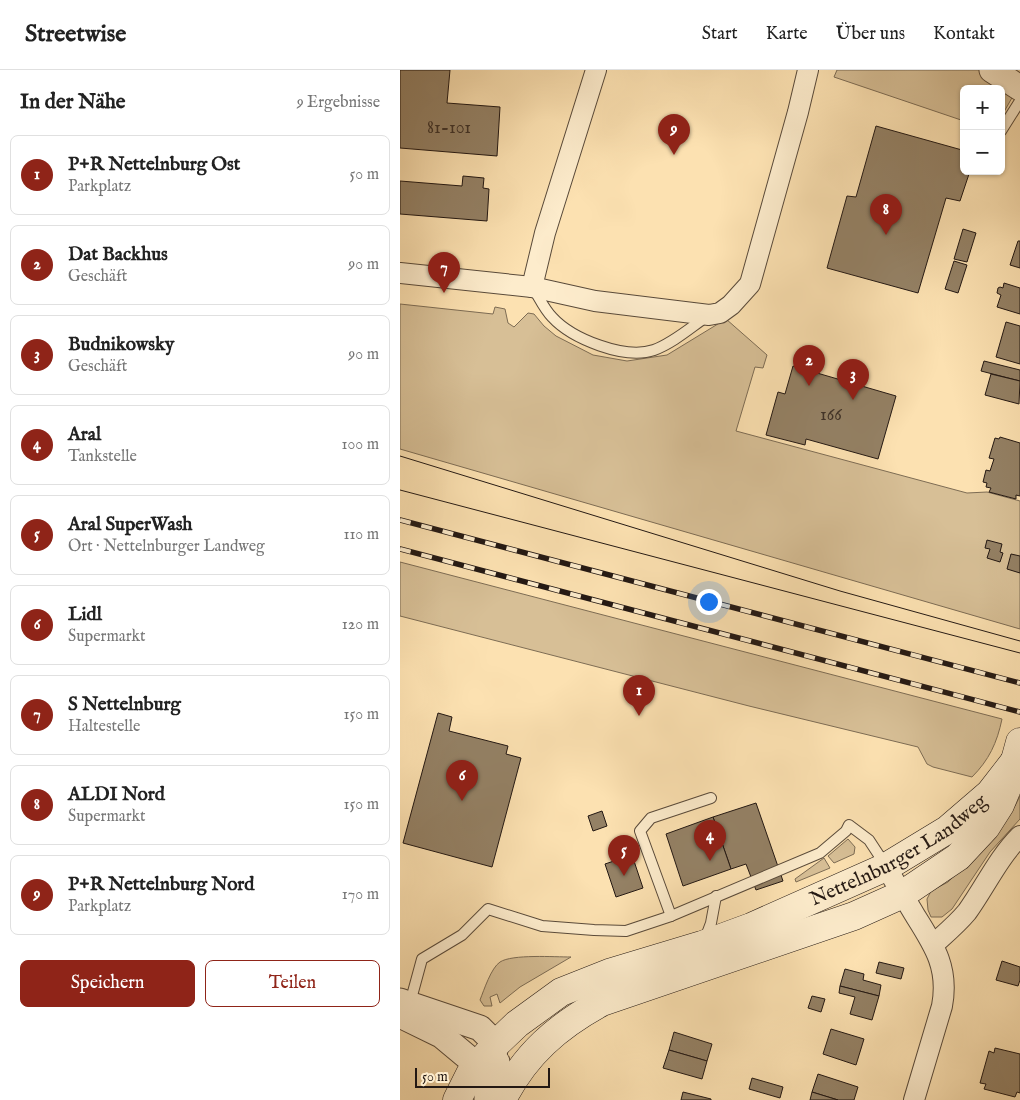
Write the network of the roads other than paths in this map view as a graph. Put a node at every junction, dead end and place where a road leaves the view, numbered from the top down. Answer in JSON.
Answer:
{"nodes":[{"id":1,"x":596,"y":70,"type":"edge"},
{"id":2,"x":808,"y":70,"type":"edge"},
{"id":3,"x":992,"y":70,"type":"edge"},
{"id":4,"x":1020,"y":88,"type":"edge"},
{"id":5,"x":1020,"y":101,"type":"edge"},
{"id":6,"x":1002,"y":130,"type":"edge"},
{"id":7,"x":400,"y":273,"type":"edge"},
{"id":8,"x":532,"y":287,"type":"junction"},
{"id":9,"x":709,"y":315,"type":"junction"},
{"id":10,"x":1017,"y":752,"type":"edge"},
{"id":11,"x":711,"y":798,"type":"dead end"},
{"id":12,"x":1020,"y":836,"type":"edge"},
{"id":13,"x":886,"y":867,"type":"junction"},
{"id":14,"x":903,"y":894,"type":"junction"},
{"id":15,"x":716,"y":896,"type":"junction"},
{"id":16,"x":671,"y":916,"type":"junction"},
{"id":17,"x":934,"y":944,"type":"junction"},
{"id":18,"x":702,"y":945,"type":"junction"},
{"id":19,"x":403,"y":1006,"type":"edge"},
{"id":20,"x":488,"y":1057,"type":"junction"},
{"id":21,"x":531,"y":1058,"type":"junction"},
{"id":22,"x":918,"y":1099,"type":"edge"},
{"id":23,"x":457,"y":1100,"type":"edge"},
{"id":24,"x":487,"y":1100,"type":"edge"},
{"id":25,"x":502,"y":1100,"type":"edge"}],
"edges":[{"from":1,"to":8,"type":"street"},
{"from":2,"to":9,"type":"street"},
{"from":3,"to":4,"type":"street"},
{"from":5,"to":6,"type":"lane"},
{"from":7,"to":8,"type":"street"},
{"from":8,"to":9,"type":"street"},
{"from":8,"to":9,"type":"lane"},
{"from":10,"to":13,"type":"main road","name":"Nettelnburger Landweg"},
{"from":10,"to":14,"type":"main road","name":"Nettelnburger Landweg"},
{"from":11,"to":16,"type":"lane"},
{"from":12,"to":17,"type":"street"},
{"from":13,"to":14,"type":"street"},
{"from":13,"to":15,"type":"lane"},
{"from":13,"to":18,"type":"main road","name":"Nettelnburger Landweg"},
{"from":14,"to":17,"type":"street"},
{"from":14,"to":21,"type":"main road","name":"Nettelnburger Landweg"},
{"from":15,"to":16,"type":"lane"},
{"from":15,"to":18,"type":"lane"},
{"from":16,"to":19,"type":"lane"},
{"from":17,"to":22,"type":"street"},
{"from":18,"to":20,"type":"main road","name":"Nettelnburger Landweg"},
{"from":19,"to":20,"type":"street"},
{"from":20,"to":21,"type":"street"},
{"from":20,"to":23,"type":"main road","name":"Nettelnburger Landweg"},
{"from":20,"to":24,"type":"street"},
{"from":21,"to":25,"type":"main road","name":"Nettelnburger Landweg"}]}
